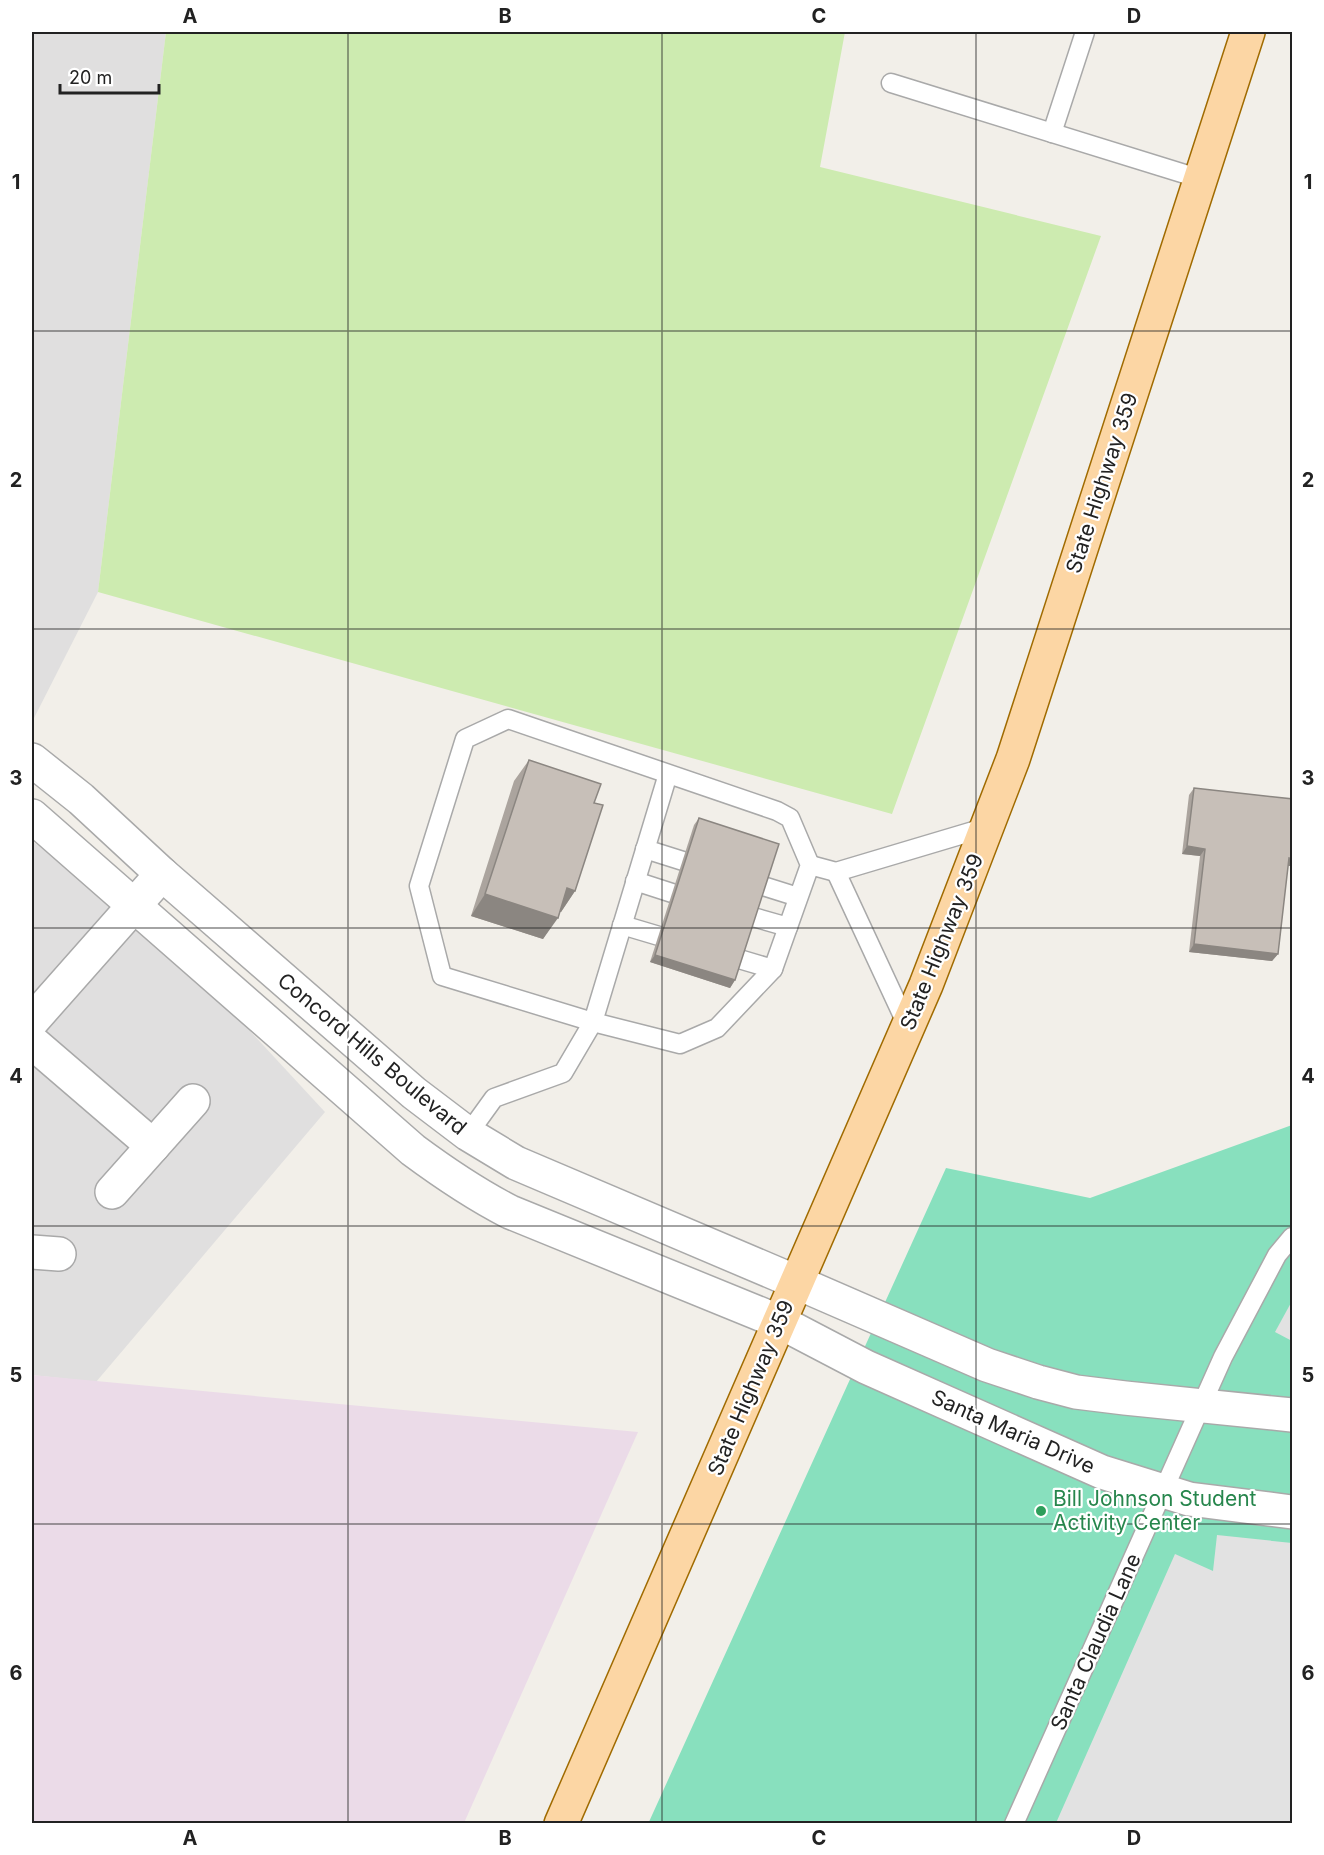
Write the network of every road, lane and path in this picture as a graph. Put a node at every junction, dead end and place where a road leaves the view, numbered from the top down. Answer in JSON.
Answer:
{"nodes":[{"id":1,"x":1085,"y":32,"type":"edge"},
{"id":2,"x":1248,"y":32,"type":"edge"},
{"id":3,"x":891,"y":83,"type":"dead end"},
{"id":4,"x":1052,"y":133,"type":"junction"},
{"id":5,"x":1201,"y":179,"type":"junction"},
{"id":6,"x":32,"y":760,"type":"edge"},
{"id":7,"x":668,"y":774,"type":"junction"},
{"id":8,"x":32,"y":816,"type":"edge"},
{"id":9,"x":987,"y":827,"type":"junction"},
{"id":10,"x":645,"y":849,"type":"junction"},
{"id":11,"x":683,"y":861,"type":"edge"},
{"id":12,"x":810,"y":865,"type":"junction"},
{"id":13,"x":836,"y":872,"type":"junction"},
{"id":14,"x":162,"y":874,"type":"junction"},
{"id":15,"x":635,"y":881,"type":"junction"},
{"id":16,"x":763,"y":886,"type":"edge"},
{"id":17,"x":672,"y":893,"type":"edge"},
{"id":18,"x":798,"y":897,"type":"junction"},
{"id":19,"x":134,"y":904,"type":"junction"},
{"id":20,"x":753,"y":917,"type":"edge"},
{"id":21,"x":622,"y":925,"type":"junction"},
{"id":22,"x":788,"y":927,"type":"junction"},
{"id":23,"x":659,"y":936,"type":"edge"},
{"id":24,"x":739,"y":959,"type":"edge"},
{"id":25,"x":773,"y":969,"type":"junction"},
{"id":26,"x":37,"y":1007,"type":"edge"},
{"id":27,"x":593,"y":1022,"type":"junction"},
{"id":28,"x":908,"y":1027,"type":"junction"},
{"id":29,"x":32,"y":1042,"type":"edge"},
{"id":30,"x":193,"y":1101,"type":"dead end"},
{"id":31,"x":468,"y":1134,"type":"junction"},
{"id":32,"x":153,"y":1146,"type":"junction"},
{"id":33,"x":446,"y":1174,"type":"junction"},
{"id":34,"x":112,"y":1192,"type":"dead end"},
{"id":35,"x":1293,"y":1237,"type":"edge"},
{"id":36,"x":796,"y":1282,"type":"junction"},
{"id":37,"x":780,"y":1322,"type":"junction"},
{"id":38,"x":1202,"y":1406,"type":"junction"},
{"id":39,"x":1293,"y":1415,"type":"edge"},
{"id":40,"x":1164,"y":1492,"type":"junction"},
{"id":41,"x":1293,"y":1512,"type":"edge"},
{"id":42,"x":561,"y":1824,"type":"edge"},
{"id":43,"x":1014,"y":1824,"type":"edge"}],
"edges":[{"from":1,"to":4,"type":"lane"},
{"from":2,"to":5,"type":"main road","name":"State Highway 359"},
{"from":3,"to":4,"type":"lane"},
{"from":4,"to":5,"type":"lane"},
{"from":5,"to":9,"type":"main road","name":"State Highway 359"},
{"from":6,"to":14,"type":"street","name":"Concord Hills Boulevard"},
{"from":7,"to":10,"type":"lane"},
{"from":7,"to":12,"type":"lane"},
{"from":7,"to":27,"type":"lane"},
{"from":8,"to":19,"type":"street","name":"Concord Hills Boulevard"},
{"from":9,"to":13,"type":"lane"},
{"from":9,"to":28,"type":"main road","name":"State Highway 359"},
{"from":10,"to":11,"type":"lane"},
{"from":10,"to":15,"type":"lane"},
{"from":12,"to":13,"type":"lane"},
{"from":12,"to":18,"type":"lane"},
{"from":13,"to":28,"type":"lane"},
{"from":14,"to":19,"type":"street"},
{"from":14,"to":31,"type":"street","name":"Concord Hills Boulevard"},
{"from":15,"to":17,"type":"lane"},
{"from":15,"to":21,"type":"lane"},
{"from":16,"to":18,"type":"lane"},
{"from":18,"to":22,"type":"lane"},
{"from":19,"to":26,"type":"street"},
{"from":19,"to":33,"type":"street","name":"Concord Hills Boulevard"},
{"from":20,"to":22,"type":"lane"},
{"from":21,"to":23,"type":"lane"},
{"from":21,"to":27,"type":"lane"},
{"from":22,"to":25,"type":"lane"},
{"from":24,"to":25,"type":"lane"},
{"from":25,"to":27,"type":"lane"},
{"from":27,"to":31,"type":"lane"},
{"from":28,"to":36,"type":"main road","name":"State Highway 359"},
{"from":29,"to":32,"type":"street"},
{"from":30,"to":32,"type":"street"},
{"from":31,"to":33,"type":"street"},
{"from":31,"to":36,"type":"street","name":"Concord Hills Boulevard"},
{"from":32,"to":34,"type":"street"},
{"from":33,"to":37,"type":"street","name":"Concord Hills Boulevard"},
{"from":35,"to":38,"type":"lane","name":"Santa Claudia Lane"},
{"from":36,"to":37,"type":"main road","name":"State Highway 359"},
{"from":36,"to":38,"type":"street"},
{"from":37,"to":40,"type":"street","name":"Santa Maria Drive"},
{"from":37,"to":42,"type":"main road","name":"State Highway 359"},
{"from":38,"to":39,"type":"street"},
{"from":38,"to":40,"type":"lane","name":"Santa Claudia Lane"},
{"from":40,"to":41,"type":"street","name":"Santa Maria Drive"},
{"from":40,"to":43,"type":"lane","name":"Santa Claudia Lane"}]}
